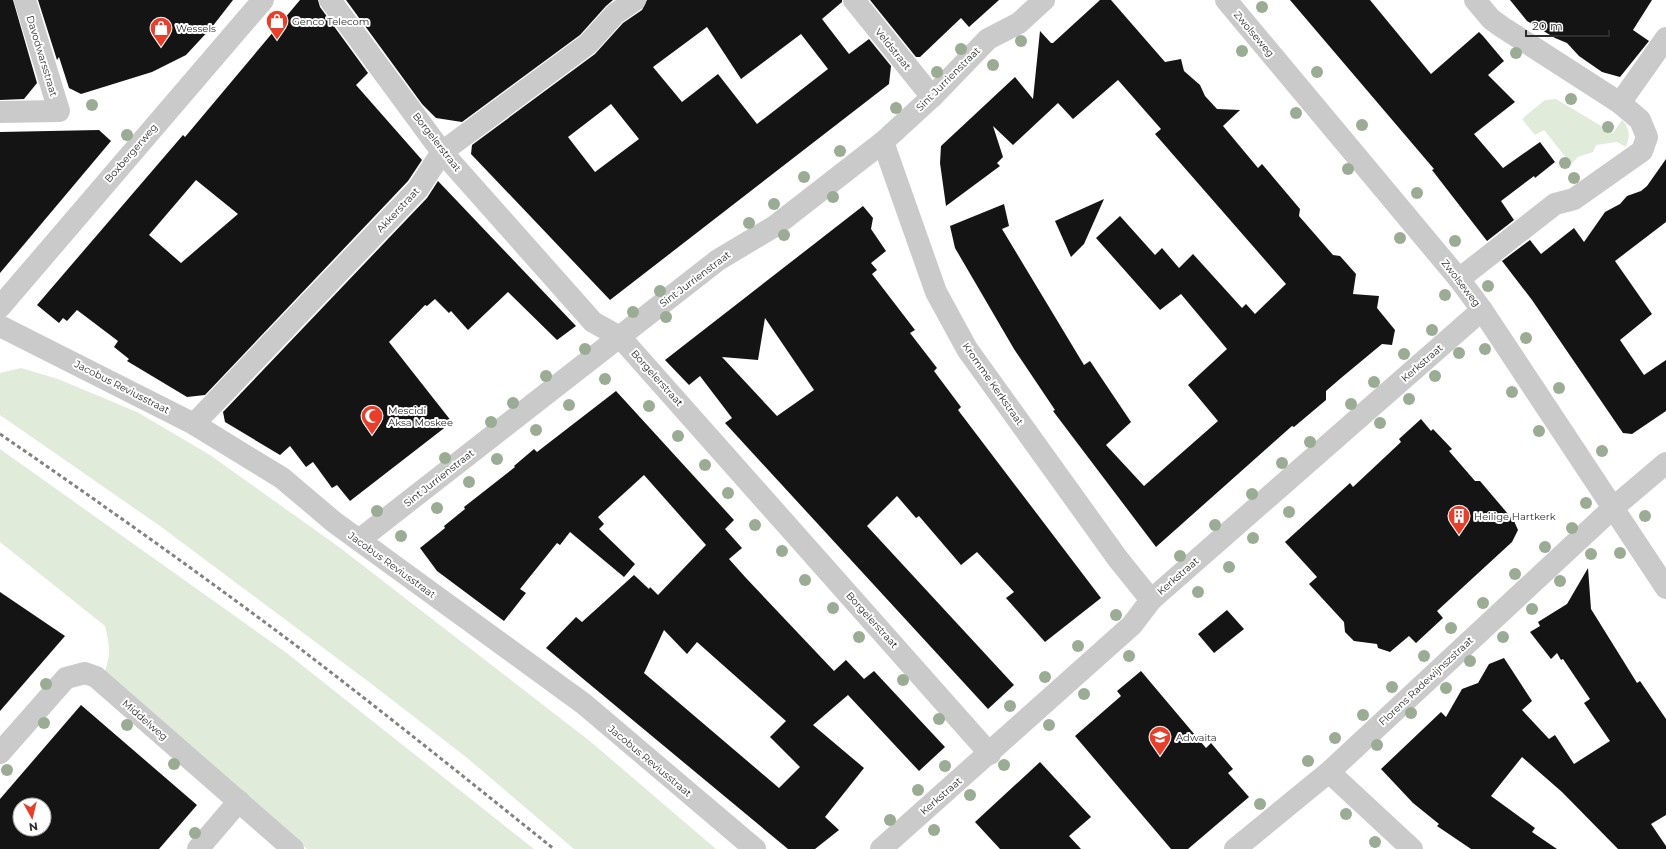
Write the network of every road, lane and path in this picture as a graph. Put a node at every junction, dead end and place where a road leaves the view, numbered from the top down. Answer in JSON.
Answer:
{"nodes":[{"id":1,"x":25,"y":0,"type":"edge"},
{"id":2,"x":263,"y":0,"type":"edge"},
{"id":3,"x":330,"y":0,"type":"edge"},
{"id":4,"x":635,"y":0,"type":"edge"},
{"id":5,"x":854,"y":0,"type":"edge"},
{"id":6,"x":1044,"y":0,"type":"edge"},
{"id":7,"x":1226,"y":0,"type":"edge"},
{"id":8,"x":1475,"y":0,"type":"edge"},
{"id":9,"x":1666,"y":38,"type":"edge"},
{"id":10,"x":932,"y":97,"type":"junction"},
{"id":11,"x":1620,"y":103,"type":"junction"},
{"id":12,"x":0,"y":112,"type":"edge"},
{"id":13,"x":882,"y":142,"type":"junction"},
{"id":14,"x":442,"y":152,"type":"junction"},
{"id":15,"x":1459,"y":278,"type":"junction"},
{"id":16,"x":0,"y":307,"type":"edge"},
{"id":17,"x":1482,"y":310,"type":"junction"},
{"id":18,"x":0,"y":326,"type":"edge"},
{"id":19,"x":620,"y":337,"type":"junction"},
{"id":20,"x":194,"y":424,"type":"junction"},
{"id":21,"x":1666,"y":463,"type":"edge"},
{"id":22,"x":1613,"y":508,"type":"junction"},
{"id":23,"x":359,"y":540,"type":"junction"},
{"id":24,"x":1666,"y":588,"type":"edge"},
{"id":25,"x":1151,"y":600,"type":"junction"},
{"id":26,"x":0,"y":752,"type":"edge"},
{"id":27,"x":990,"y":754,"type":"junction"},
{"id":28,"x":1329,"y":772,"type":"junction"},
{"id":29,"x":239,"y":801,"type":"junction"},
{"id":30,"x":198,"y":849,"type":"edge"},
{"id":31,"x":293,"y":849,"type":"edge"},
{"id":32,"x":755,"y":849,"type":"edge"},
{"id":33,"x":881,"y":849,"type":"edge"},
{"id":34,"x":1235,"y":849,"type":"edge"},
{"id":35,"x":1412,"y":849,"type":"edge"}],
"edges":[{"from":1,"to":12,"type":"street","name":"Davodwarsstraat"},
{"from":2,"to":16,"type":"street","name":"Boxbergerweg"},
{"from":3,"to":14,"type":"street","name":"Borgelerstraat"},
{"from":4,"to":14,"type":"street","name":"Akkerstraat"},
{"from":5,"to":10,"type":"street","name":"Veldstraat"},
{"from":6,"to":10,"type":"street","name":"Sint Jurrienstraat"},
{"from":7,"to":15,"type":"street","name":"Zwolseweg"},
{"from":8,"to":11,"type":"street"},
{"from":9,"to":11,"type":"street"},
{"from":10,"to":13,"type":"street","name":"Sint Jurrienstraat"},
{"from":11,"to":15,"type":"street"},
{"from":13,"to":19,"type":"street","name":"Sint Jurrienstraat"},
{"from":13,"to":25,"type":"street","name":"Kromme Kerkstraat"},
{"from":14,"to":19,"type":"street","name":"Borgelerstraat"},
{"from":14,"to":20,"type":"street","name":"Akkerstraat"},
{"from":15,"to":17,"type":"street","name":"Zwolseweg"},
{"from":17,"to":22,"type":"street","name":"Zwolseweg"},
{"from":17,"to":25,"type":"street","name":"Kerkstraat"},
{"from":18,"to":20,"type":"street","name":"Jacobus Reviusstraat"},
{"from":19,"to":23,"type":"street","name":"Sint Jurrienstraat"},
{"from":19,"to":27,"type":"street","name":"Borgelerstraat"},
{"from":20,"to":23,"type":"street","name":"Jacobus Reviusstraat"},
{"from":21,"to":22,"type":"street","name":"Florens Radewijnszstraat"},
{"from":22,"to":24,"type":"street","name":"Zwolseweg"},
{"from":22,"to":28,"type":"street","name":"Florens Radewijnszstraat"},
{"from":23,"to":32,"type":"street","name":"Jacobus Reviusstraat"},
{"from":25,"to":27,"type":"street","name":"Kerkstraat"},
{"from":26,"to":29,"type":"street","name":"Middelweg"},
{"from":27,"to":33,"type":"street","name":"Kerkstraat"},
{"from":28,"to":34,"type":"street","name":"Florens Radewijnszstraat"},
{"from":28,"to":35,"type":"street"},
{"from":29,"to":30,"type":"street"},
{"from":29,"to":31,"type":"street","name":"Middelweg"}]}
